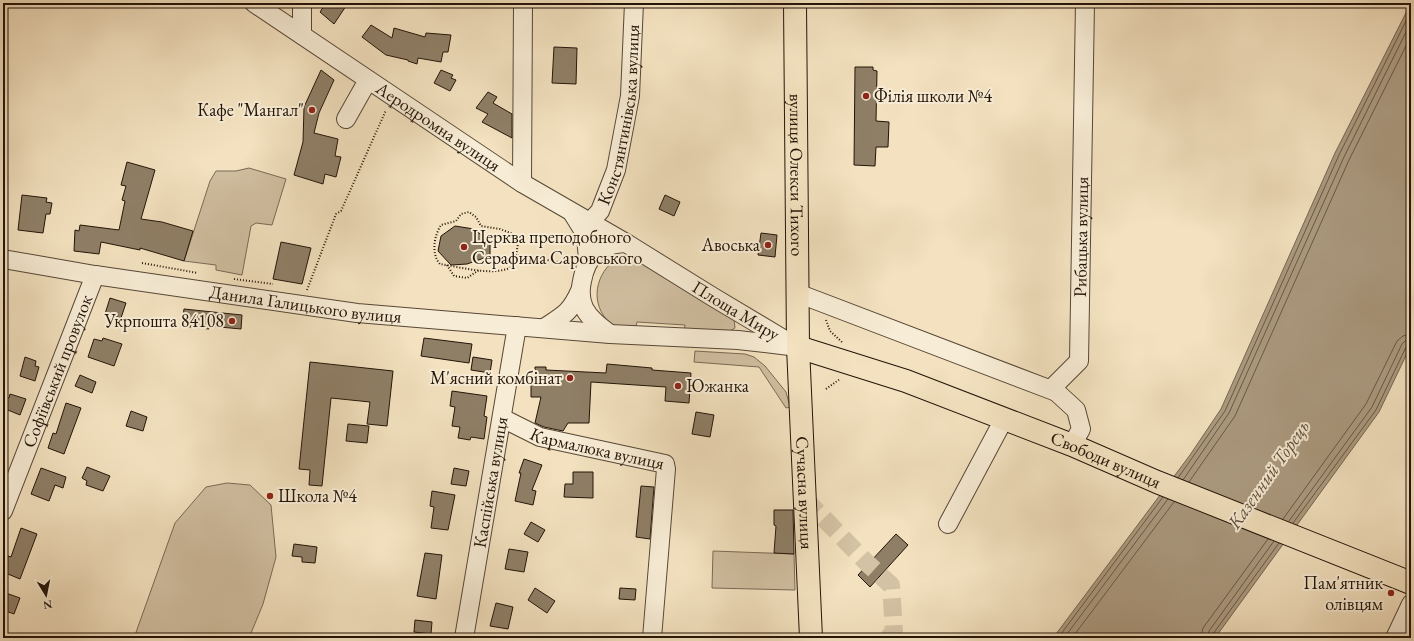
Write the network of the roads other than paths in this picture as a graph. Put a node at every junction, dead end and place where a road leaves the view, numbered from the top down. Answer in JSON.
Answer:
{"nodes":[{"id":1,"x":254,"y":3,"type":"edge"},
{"id":2,"x":302,"y":3,"type":"edge"},
{"id":3,"x":523,"y":3,"type":"edge"},
{"id":4,"x":634,"y":3,"type":"edge"},
{"id":5,"x":795,"y":3,"type":"edge"},
{"id":6,"x":1086,"y":3,"type":"edge"},
{"id":7,"x":302,"y":36,"type":"junction"},
{"id":8,"x":368,"y":80,"type":"junction"},
{"id":9,"x":346,"y":119,"type":"dead end"},
{"id":10,"x":522,"y":183,"type":"junction"},
{"id":11,"x":571,"y":212,"type":"junction"},
{"id":12,"x":590,"y":222,"type":"junction"},
{"id":13,"x":626,"y":243,"type":"junction"},
{"id":14,"x":3,"y":259,"type":"edge"},
{"id":15,"x":587,"y":263,"type":"junction"},
{"id":16,"x":95,"y":275,"type":"junction"},
{"id":17,"x":580,"y":291,"type":"junction"},
{"id":18,"x":797,"y":293,"type":"junction"},
{"id":19,"x":517,"y":326,"type":"junction"},
{"id":20,"x":544,"y":328,"type":"junction"},
{"id":21,"x":610,"y":334,"type":"junction"},
{"id":22,"x":798,"y":347,"type":"junction"},
{"id":23,"x":1054,"y":390,"type":"junction"},
{"id":24,"x":502,"y":418,"type":"junction"},
{"id":25,"x":1004,"y":419,"type":"junction"},
{"id":26,"x":1072,"y":445,"type":"junction"},
{"id":27,"x":3,"y":512,"type":"edge"},
{"id":28,"x":948,"y":524,"type":"dead end"},
{"id":29,"x":1411,"y":583,"type":"edge"},
{"id":30,"x":1411,"y":604,"type":"edge"},
{"id":31,"x":464,"y":638,"type":"edge"},
{"id":32,"x":652,"y":638,"type":"edge"},
{"id":33,"x":811,"y":638,"type":"edge"},
{"id":34,"x":1395,"y":638,"type":"edge"}],
"edges":[{"from":1,"to":7,"type":"street","name":"Аеродромна вулиця"},
{"from":2,"to":7,"type":"street"},
{"from":3,"to":10,"type":"street"},
{"from":4,"to":12,"type":"street","name":"Констянтинівська вулиця"},
{"from":5,"to":18,"type":"main road","name":"вулиця Олекси Тихого"},
{"from":6,"to":23,"type":"street","name":"Рибацька вулиця"},
{"from":7,"to":8,"type":"street","name":"Аеродромна вулиця"},
{"from":8,"to":9,"type":"street"},
{"from":8,"to":10,"type":"street","name":"Аеродромна вулиця"},
{"from":10,"to":11,"type":"street","name":"Аеродромна вулиця"},
{"from":11,"to":12,"type":"street","name":"Аеродромна вулиця"},
{"from":11,"to":15,"type":"street"},
{"from":12,"to":13,"type":"street","name":"Аеродромна вулиця"},
{"from":13,"to":15,"type":"street"},
{"from":13,"to":22,"type":"street","name":"Площа Миру"},
{"from":14,"to":16,"type":"street","name":"Данила Галицького вулиця"},
{"from":15,"to":17,"type":"street"},
{"from":16,"to":19,"type":"street","name":"Данила Галицького вулиця"},
{"from":16,"to":27,"type":"street","name":"Софіївський провулок"},
{"from":17,"to":20,"type":"street"},
{"from":17,"to":21,"type":"street"},
{"from":18,"to":22,"type":"main road","name":"вулиця Олекси Тихого"},
{"from":18,"to":23,"type":"street"},
{"from":19,"to":20,"type":"street","name":"Данила Галицького вулиця"},
{"from":19,"to":24,"type":"street","name":"Каспійська вулиця"},
{"from":20,"to":21,"type":"street","name":"Данила Галицького вулиця"},
{"from":21,"to":22,"type":"street","name":"Площа Миру"},
{"from":22,"to":25,"type":"main road","name":"Свободи вулиця"},
{"from":22,"to":33,"type":"main road","name":"Сучасна вулиця"},
{"from":23,"to":26,"type":"street"},
{"from":24,"to":31,"type":"street","name":"Каспійська вулиця"},
{"from":24,"to":32,"type":"street","name":"Кармалюка вулиця"},
{"from":25,"to":26,"type":"main road","name":"Свободи вулиця"},
{"from":25,"to":28,"type":"street"},
{"from":26,"to":29,"type":"main road","name":"Свободи вулиця"},
{"from":30,"to":34,"type":"street"}]}
